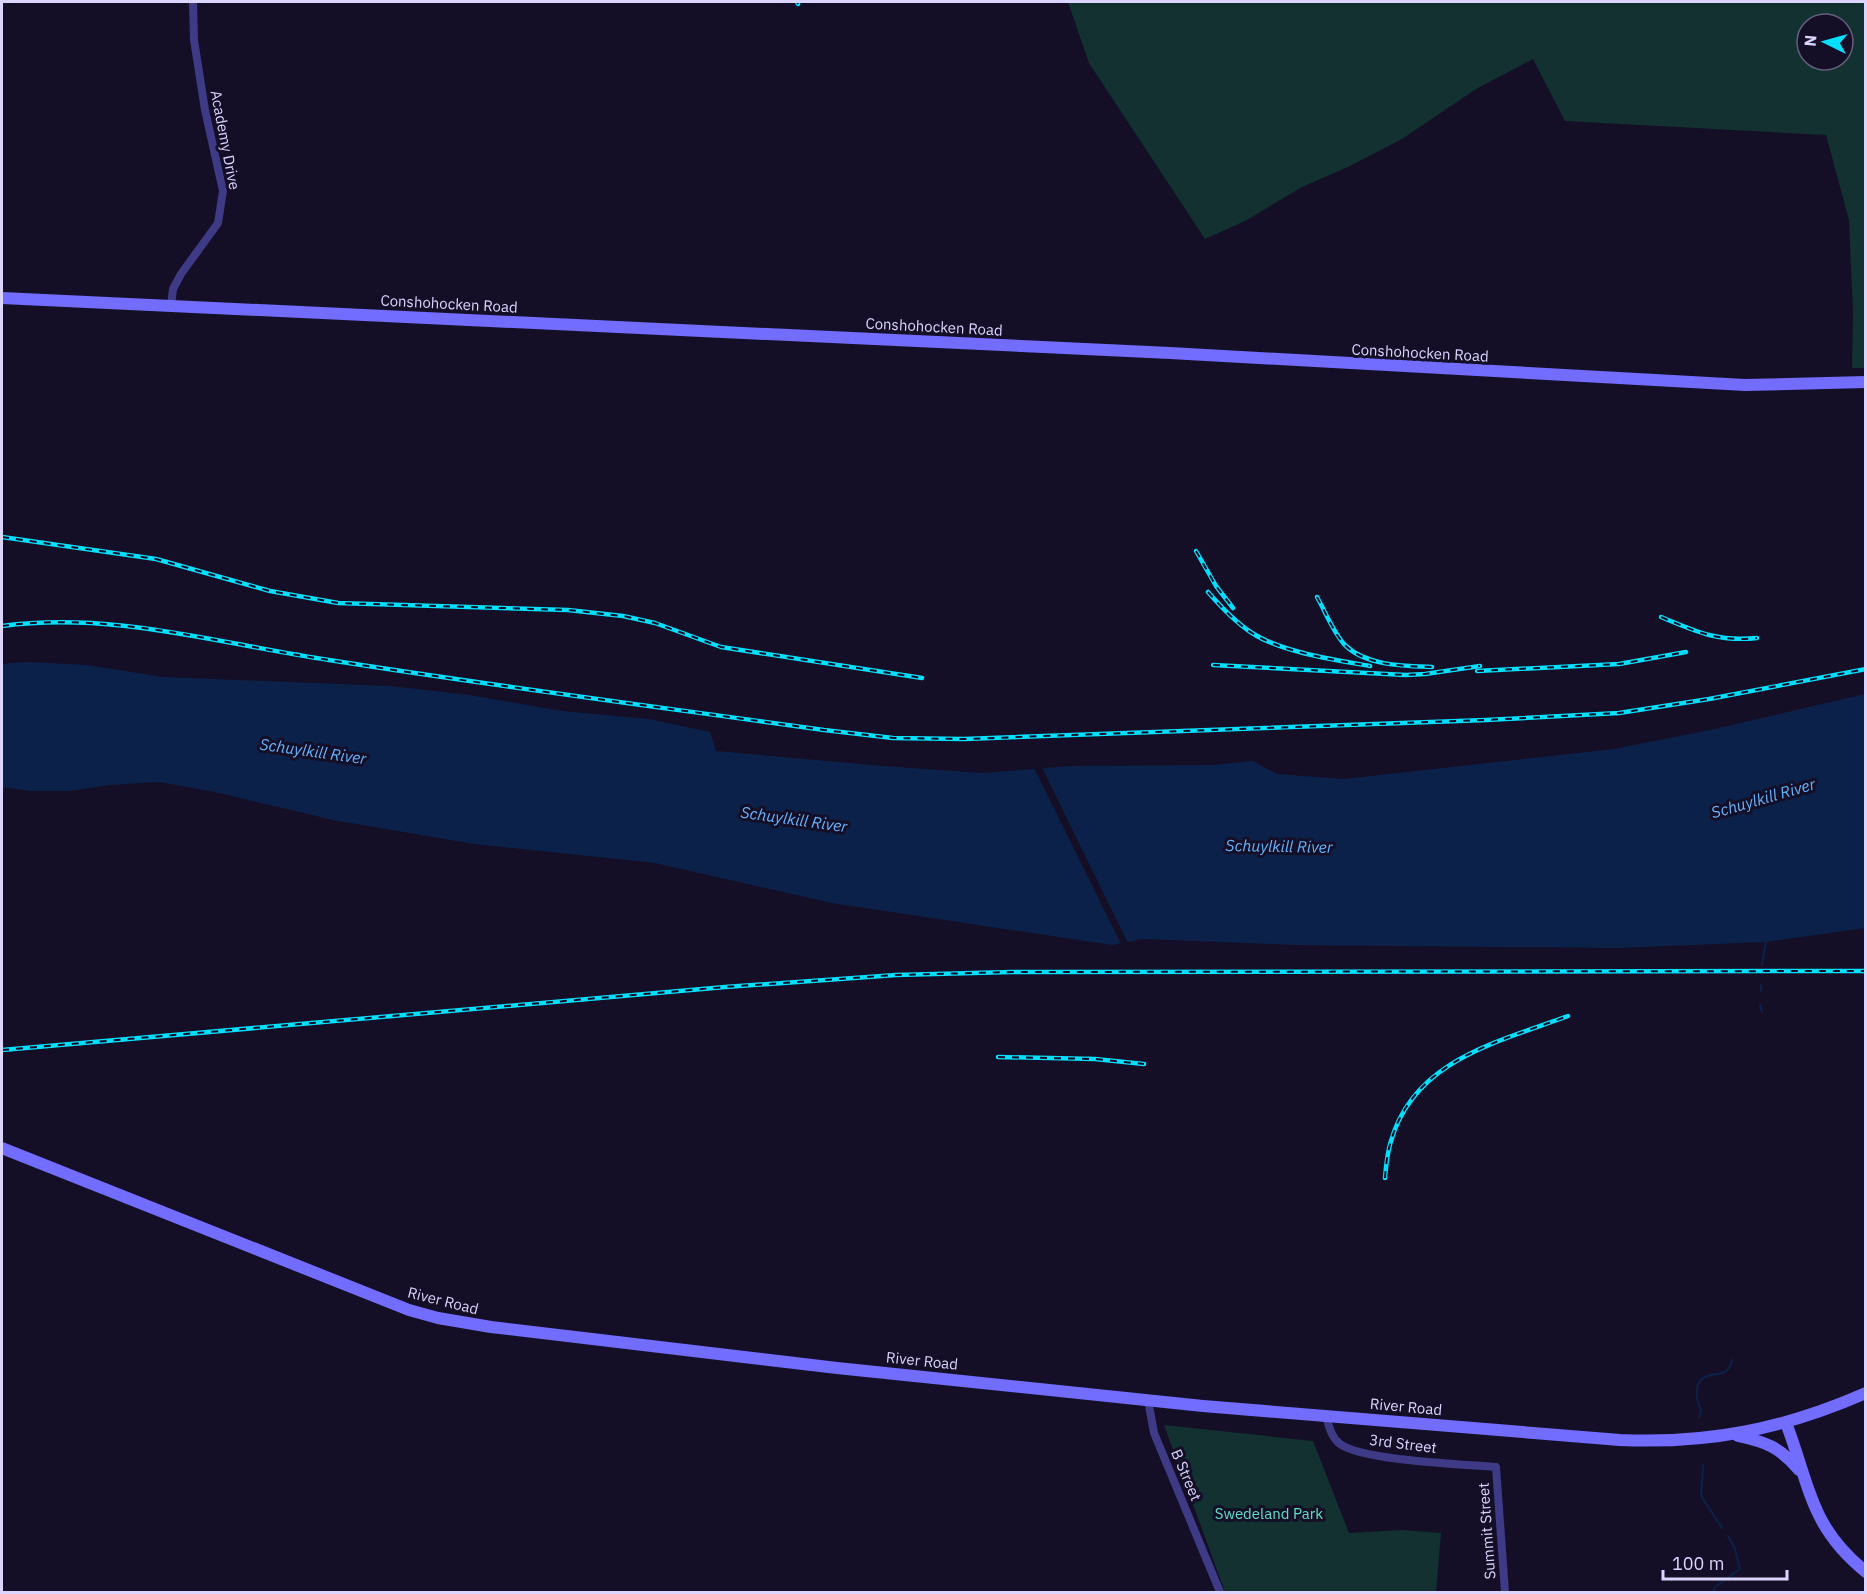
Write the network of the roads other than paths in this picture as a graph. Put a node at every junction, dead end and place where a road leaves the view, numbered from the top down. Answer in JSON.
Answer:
{"nodes":[{"id":1,"x":193,"y":2,"type":"edge"},
{"id":2,"x":2,"y":298,"type":"edge"},
{"id":3,"x":171,"y":305,"type":"junction"},
{"id":4,"x":1866,"y":382,"type":"edge"},
{"id":5,"x":2,"y":1148,"type":"edge"},
{"id":6,"x":1866,"y":1393,"type":"edge"},
{"id":7,"x":1148,"y":1400,"type":"junction"},
{"id":8,"x":1326,"y":1416,"type":"junction"},
{"id":9,"x":1786,"y":1423,"type":"junction"},
{"id":10,"x":1734,"y":1435,"type":"junction"},
{"id":11,"x":1496,"y":1467,"type":"joint"},
{"id":12,"x":1801,"y":1472,"type":"junction"},
{"id":13,"x":1866,"y":1572,"type":"edge"},
{"id":14,"x":1220,"y":1593,"type":"edge"},
{"id":15,"x":1505,"y":1593,"type":"edge"}],
"edges":[{"from":1,"to":3,"type":"street","name":"Academy Drive"},
{"from":2,"to":3,"type":"main road","name":"Conshohocken Road"},
{"from":3,"to":4,"type":"main road","name":"Conshohocken Road"},
{"from":5,"to":7,"type":"main road","name":"River Road"},
{"from":6,"to":9,"type":"main road","name":"River Road"},
{"from":7,"to":8,"type":"main road","name":"River Road"},
{"from":7,"to":14,"type":"street","name":"B Street"},
{"from":8,"to":10,"type":"main road","name":"River Road"},
{"from":8,"to":11,"type":"street","name":"3rd Street"},
{"from":9,"to":10,"type":"main road","name":"River Road"},
{"from":9,"to":12,"type":"main road"},
{"from":10,"to":12,"type":"main road"},
{"from":11,"to":15,"type":"street","name":"Summit Street"},
{"from":12,"to":13,"type":"main road"}]}
